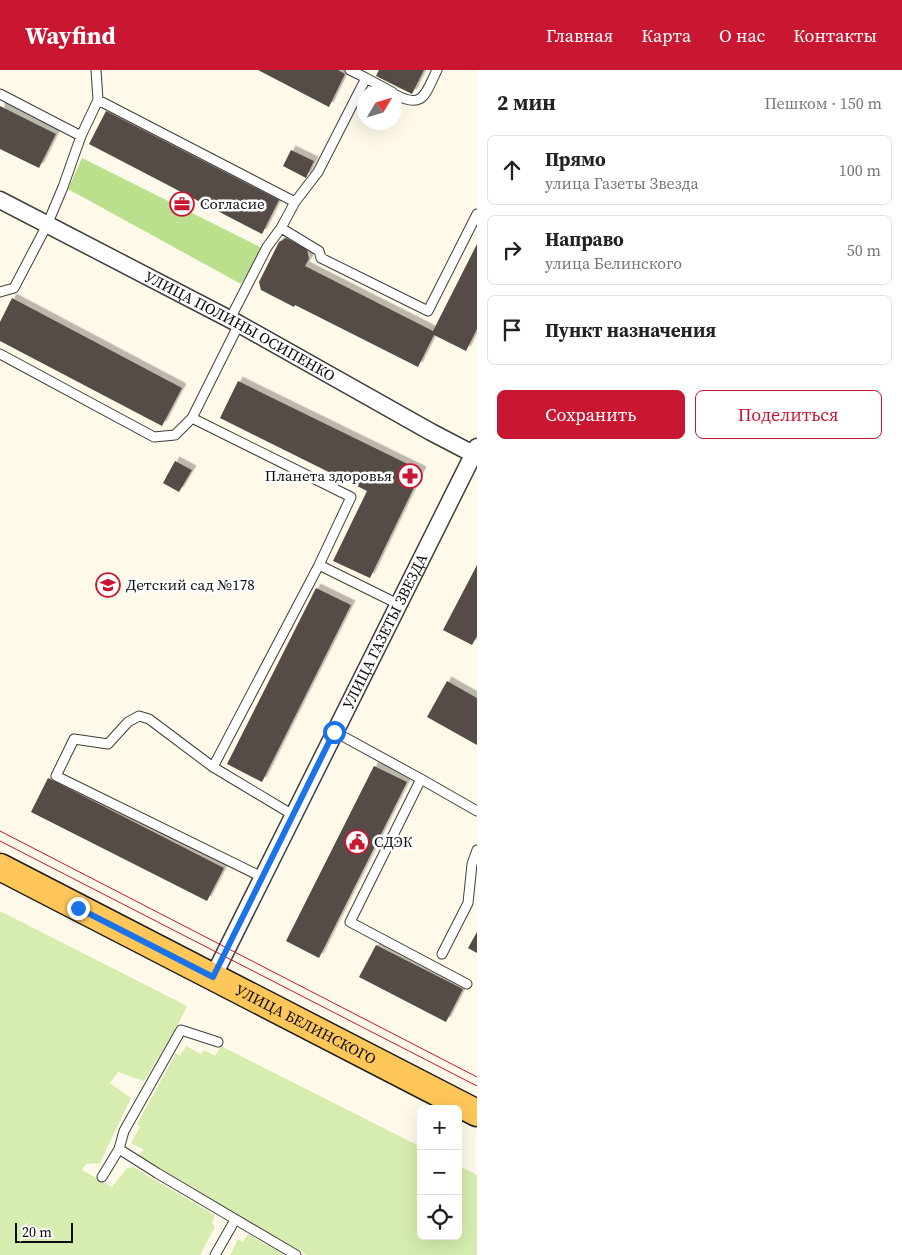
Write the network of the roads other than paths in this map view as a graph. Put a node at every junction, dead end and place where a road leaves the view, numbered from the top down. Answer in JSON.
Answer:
{"nodes":[{"id":1,"x":96,"y":70,"type":"edge"},
{"id":2,"x":350,"y":70,"type":"edge"},
{"id":3,"x":437,"y":70,"type":"edge"},
{"id":4,"x":366,"y":78,"type":"junction"},
{"id":5,"x":379,"y":85,"type":"edge"},
{"id":6,"x":0,"y":94,"type":"edge"},
{"id":7,"x":402,"y":98,"type":"edge"},
{"id":8,"x":98,"y":100,"type":"junction"},
{"id":9,"x":81,"y":136,"type":"junction"},
{"id":10,"x":0,"y":200,"type":"edge"},
{"id":11,"x":295,"y":202,"type":"junction"},
{"id":12,"x":477,"y":214,"type":"edge"},
{"id":13,"x":47,"y":225,"type":"junction"},
{"id":14,"x":281,"y":228,"type":"junction"},
{"id":15,"x":0,"y":292,"type":"edge"},
{"id":16,"x":235,"y":322,"type":"junction"},
{"id":17,"x":0,"y":354,"type":"edge"},
{"id":18,"x":192,"y":418,"type":"junction"},
{"id":19,"x":476,"y":452,"type":"edge"},
{"id":20,"x":319,"y":565,"type":"junction"},
{"id":21,"x":398,"y":604,"type":"junction"},
{"id":22,"x":334,"y":732,"type":"junction"},
{"id":23,"x":213,"y":767,"type":"junction"},
{"id":24,"x":421,"y":779,"type":"junction"},
{"id":25,"x":477,"y":811,"type":"edge"},
{"id":26,"x":293,"y":815,"type":"junction"},
{"id":27,"x":477,"y":850,"type":"edge"},
{"id":28,"x":0,"y":867,"type":"edge"},
{"id":29,"x":262,"y":877,"type":"junction"},
{"id":30,"x":442,"y":954,"type":"dead end"},
{"id":31,"x":213,"y":977,"type":"junction"},
{"id":32,"x":467,"y":984,"type":"dead end"},
{"id":33,"x":218,"y":1042,"type":"dead end"},
{"id":34,"x":477,"y":1113,"type":"edge"},
{"id":35,"x":119,"y":1148,"type":"junction"},
{"id":36,"x":102,"y":1177,"type":"dead end"},
{"id":37,"x":235,"y":1220,"type":"junction"},
{"id":38,"x":216,"y":1255,"type":"edge"},
{"id":39,"x":296,"y":1255,"type":"edge"}],
"edges":[{"from":1,"to":8,"type":"lane"},
{"from":2,"to":4,"type":"lane"},
{"from":3,"to":7,"type":"lane"},
{"from":4,"to":5,"type":"lane"},
{"from":4,"to":11,"type":"lane"},
{"from":6,"to":9,"type":"lane"},
{"from":8,"to":9,"type":"lane"},
{"from":8,"to":11,"type":"lane"},
{"from":9,"to":13,"type":"lane"},
{"from":10,"to":13,"type":"street","name":"УЛИЦА ПОЛИНЫ ОСИПЕНКО"},
{"from":11,"to":14,"type":"lane"},
{"from":12,"to":14,"type":"lane"},
{"from":13,"to":15,"type":"lane"},
{"from":13,"to":16,"type":"street","name":"УЛИЦА ПОЛИНЫ ОСИПЕНКО"},
{"from":14,"to":16,"type":"lane"},
{"from":16,"to":18,"type":"lane"},
{"from":16,"to":19,"type":"street","name":"УЛИЦА ПОЛИНЫ ОСИПЕНКО"},
{"from":17,"to":18,"type":"lane"},
{"from":18,"to":20,"type":"lane"},
{"from":19,"to":21,"type":"street","name":"УЛИЦА ГАЗЕТЫ ЗВЕЗДА"},
{"from":20,"to":21,"type":"lane"},
{"from":20,"to":23,"type":"lane"},
{"from":21,"to":22,"type":"street","name":"УЛИЦА ГАЗЕТЫ ЗВЕЗДА"},
{"from":22,"to":24,"type":"lane"},
{"from":22,"to":26,"type":"street","name":"УЛИЦА ГАЗЕТЫ ЗВЕЗДА"},
{"from":23,"to":26,"type":"lane"},
{"from":23,"to":29,"type":"lane"},
{"from":24,"to":25,"type":"lane"},
{"from":24,"to":32,"type":"lane"},
{"from":26,"to":29,"type":"street","name":"УЛИЦА ГАЗЕТЫ ЗВЕЗДА"},
{"from":27,"to":30,"type":"lane"},
{"from":28,"to":31,"type":"main road","name":"УЛИЦА БЕЛИНСКОГО"},
{"from":29,"to":31,"type":"street","name":"УЛИЦА ГАЗЕТЫ ЗВЕЗДА"},
{"from":31,"to":34,"type":"main road","name":"УЛИЦА БЕЛИНСКОГО"},
{"from":33,"to":35,"type":"lane"},
{"from":35,"to":36,"type":"lane"},
{"from":35,"to":37,"type":"lane"},
{"from":37,"to":38,"type":"lane"},
{"from":37,"to":39,"type":"lane"}]}
